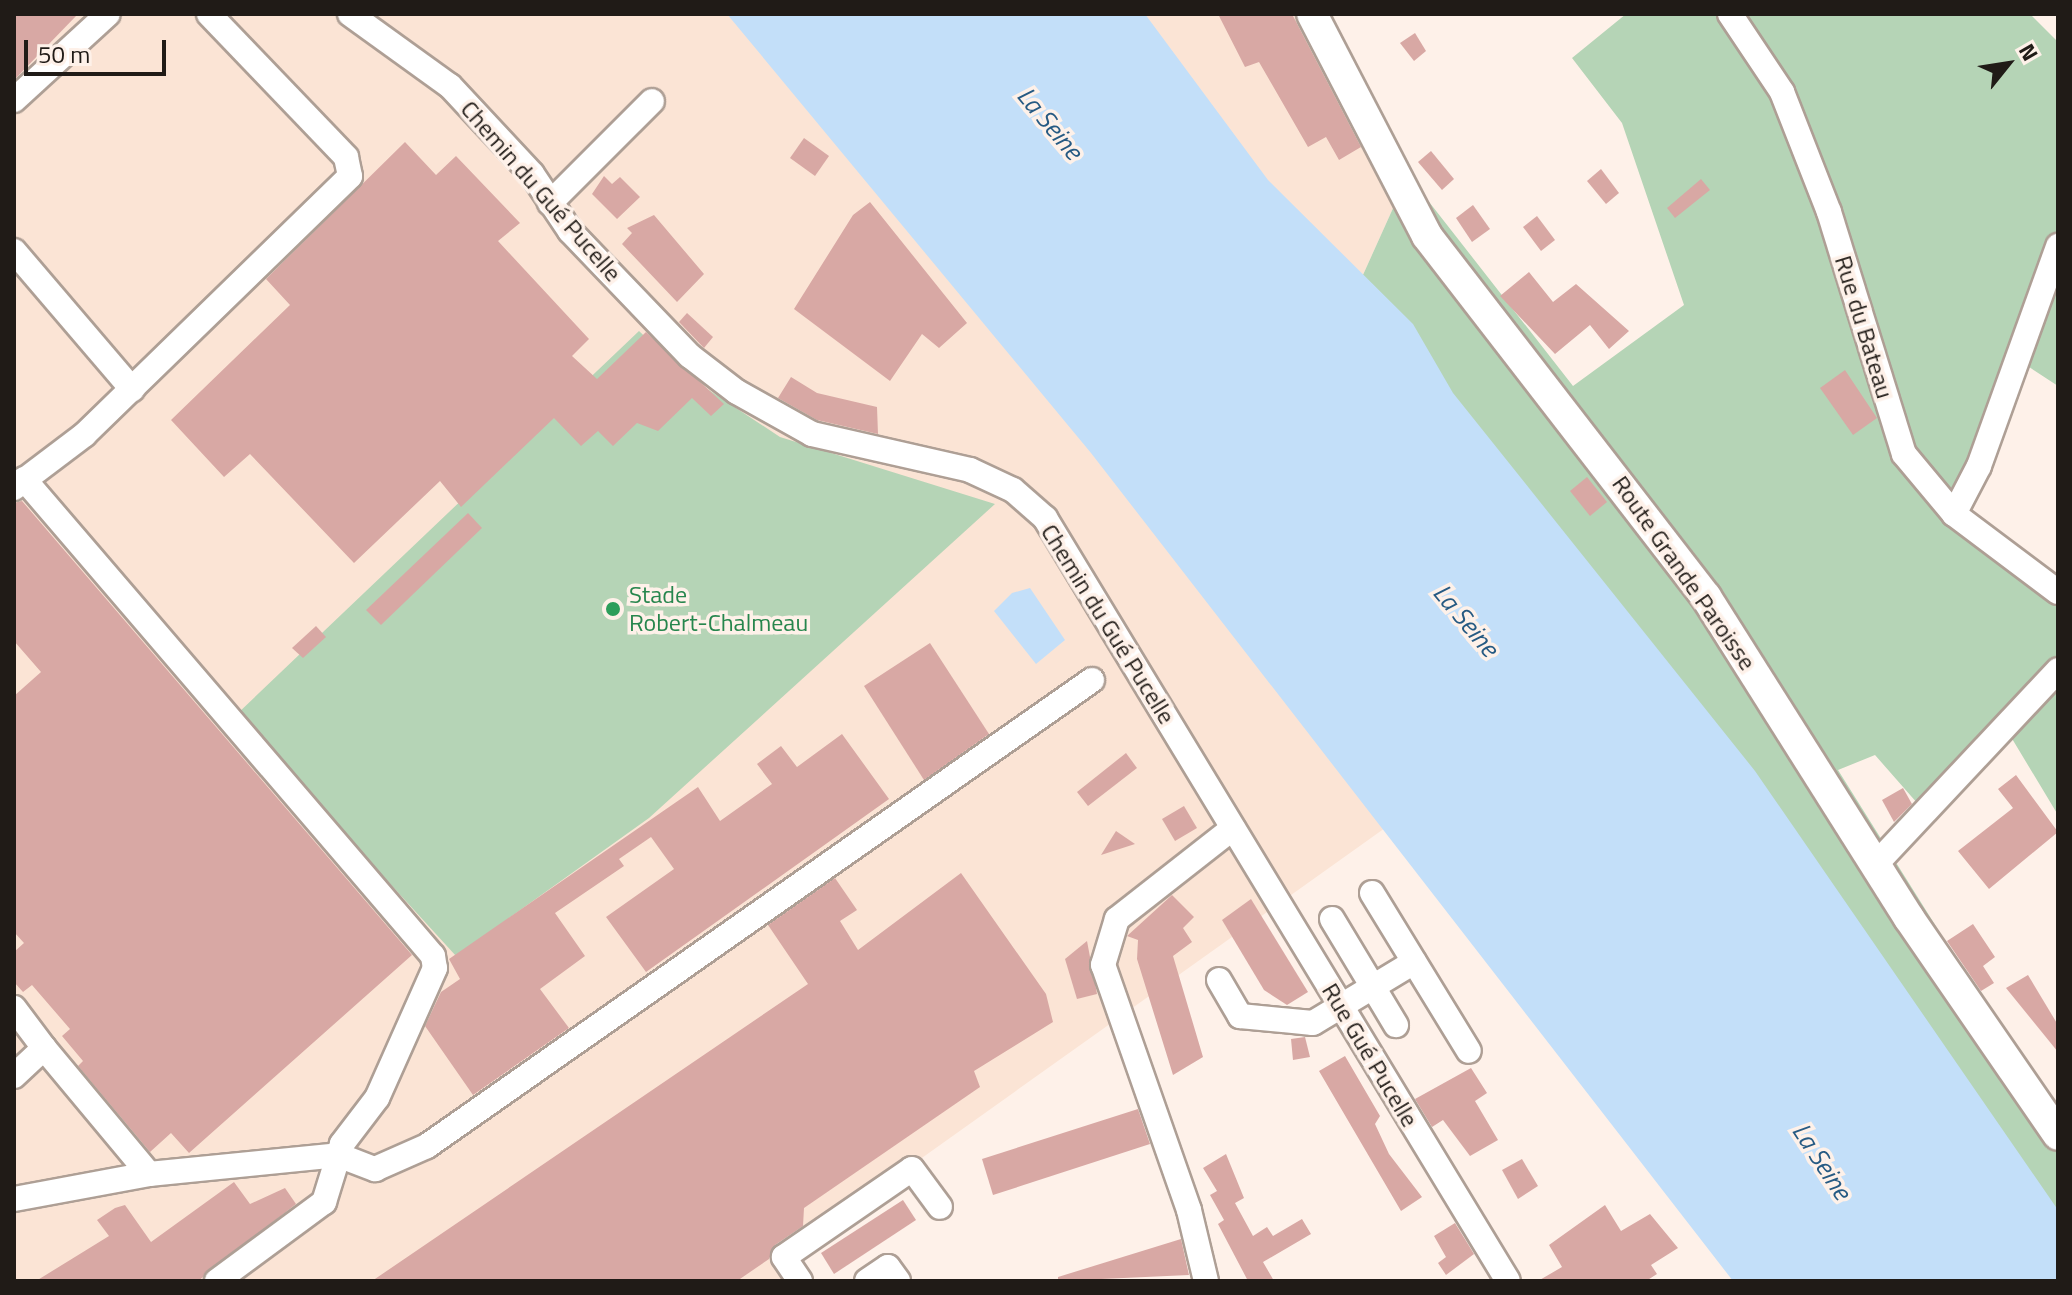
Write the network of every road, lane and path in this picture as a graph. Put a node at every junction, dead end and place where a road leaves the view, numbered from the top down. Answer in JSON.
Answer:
{"nodes":[{"id":1,"x":108,"y":14,"type":"edge"},
{"id":2,"x":209,"y":14,"type":"edge"},
{"id":3,"x":350,"y":14,"type":"edge"},
{"id":4,"x":1312,"y":14,"type":"edge"},
{"id":5,"x":1730,"y":14,"type":"edge"},
{"id":6,"x":14,"y":100,"type":"edge"},
{"id":7,"x":652,"y":101,"type":"dead end"},
{"id":8,"x":550,"y":203,"type":"junction"},
{"id":9,"x":2058,"y":246,"type":"edge"},
{"id":10,"x":14,"y":251,"type":"edge"},
{"id":11,"x":132,"y":389,"type":"junction"},
{"id":12,"x":19,"y":483,"type":"edge"},
{"id":13,"x":1954,"y":514,"type":"junction"},
{"id":14,"x":2058,"y":592,"type":"edge"},
{"id":15,"x":2058,"y":670,"type":"edge"},
{"id":16,"x":1092,"y":680,"type":"dead end"},
{"id":17,"x":1233,"y":828,"type":"junction"},
{"id":18,"x":1876,"y":864,"type":"junction"},
{"id":19,"x":1372,"y":893,"type":"dead end"},
{"id":20,"x":1332,"y":919,"type":"dead end"},
{"id":21,"x":1414,"y":962,"type":"junction"},
{"id":22,"x":1219,"y":980,"type":"dead end"},
{"id":23,"x":1373,"y":988,"type":"junction"},
{"id":24,"x":1341,"y":1007,"type":"junction"},
{"id":25,"x":14,"y":1008,"type":"edge"},
{"id":26,"x":1396,"y":1025,"type":"dead end"},
{"id":27,"x":44,"y":1048,"type":"junction"},
{"id":28,"x":1469,"y":1051,"type":"dead end"},
{"id":29,"x":14,"y":1076,"type":"edge"},
{"id":30,"x":2058,"y":1135,"type":"edge"},
{"id":31,"x":338,"y":1155,"type":"junction"},
{"id":32,"x":149,"y":1174,"type":"junction"},
{"id":33,"x":14,"y":1199,"type":"edge"},
{"id":34,"x":940,"y":1207,"type":"dead end"},
{"id":35,"x":232,"y":1277,"type":"edge"},
{"id":36,"x":800,"y":1281,"type":"edge"},
{"id":37,"x":867,"y":1281,"type":"edge"},
{"id":38,"x":898,"y":1281,"type":"edge"},
{"id":39,"x":1206,"y":1281,"type":"edge"},
{"id":40,"x":1508,"y":1281,"type":"edge"}],
"edges":[{"from":1,"to":6,"type":"street"},
{"from":2,"to":11,"type":"street"},
{"from":3,"to":8,"type":"street","name":"Chemin du Gué Pucelle"},
{"from":4,"to":18,"type":"main road","name":"Route Grande Paroisse"},
{"from":5,"to":13,"type":"street","name":"Rue du Bateau"},
{"from":7,"to":8,"type":"street"},
{"from":8,"to":17,"type":"street","name":"Chemin du Gué Pucelle"},
{"from":9,"to":13,"type":"street"},
{"from":10,"to":11,"type":"street"},
{"from":11,"to":12,"type":"street"},
{"from":12,"to":31,"type":"street"},
{"from":13,"to":14,"type":"street","name":"Rue du Bateau"},
{"from":15,"to":18,"type":"street"},
{"from":16,"to":31,"type":"street"},
{"from":17,"to":24,"type":"street","name":"Rue Gué Pucelle"},
{"from":17,"to":39,"type":"street"},
{"from":18,"to":30,"type":"main road","name":"Route Grande Paroisse"},
{"from":19,"to":21,"type":"street"},
{"from":20,"to":23,"type":"street"},
{"from":21,"to":23,"type":"street"},
{"from":21,"to":28,"type":"street"},
{"from":22,"to":24,"type":"street"},
{"from":23,"to":24,"type":"street"},
{"from":23,"to":26,"type":"street"},
{"from":24,"to":40,"type":"street","name":"Rue Gué Pucelle"},
{"from":25,"to":27,"type":"street"},
{"from":27,"to":29,"type":"street"},
{"from":27,"to":32,"type":"street"},
{"from":31,"to":32,"type":"street"},
{"from":31,"to":35,"type":"street"},
{"from":32,"to":33,"type":"street"},
{"from":34,"to":36,"type":"street"},
{"from":37,"to":38,"type":"street"}]}
